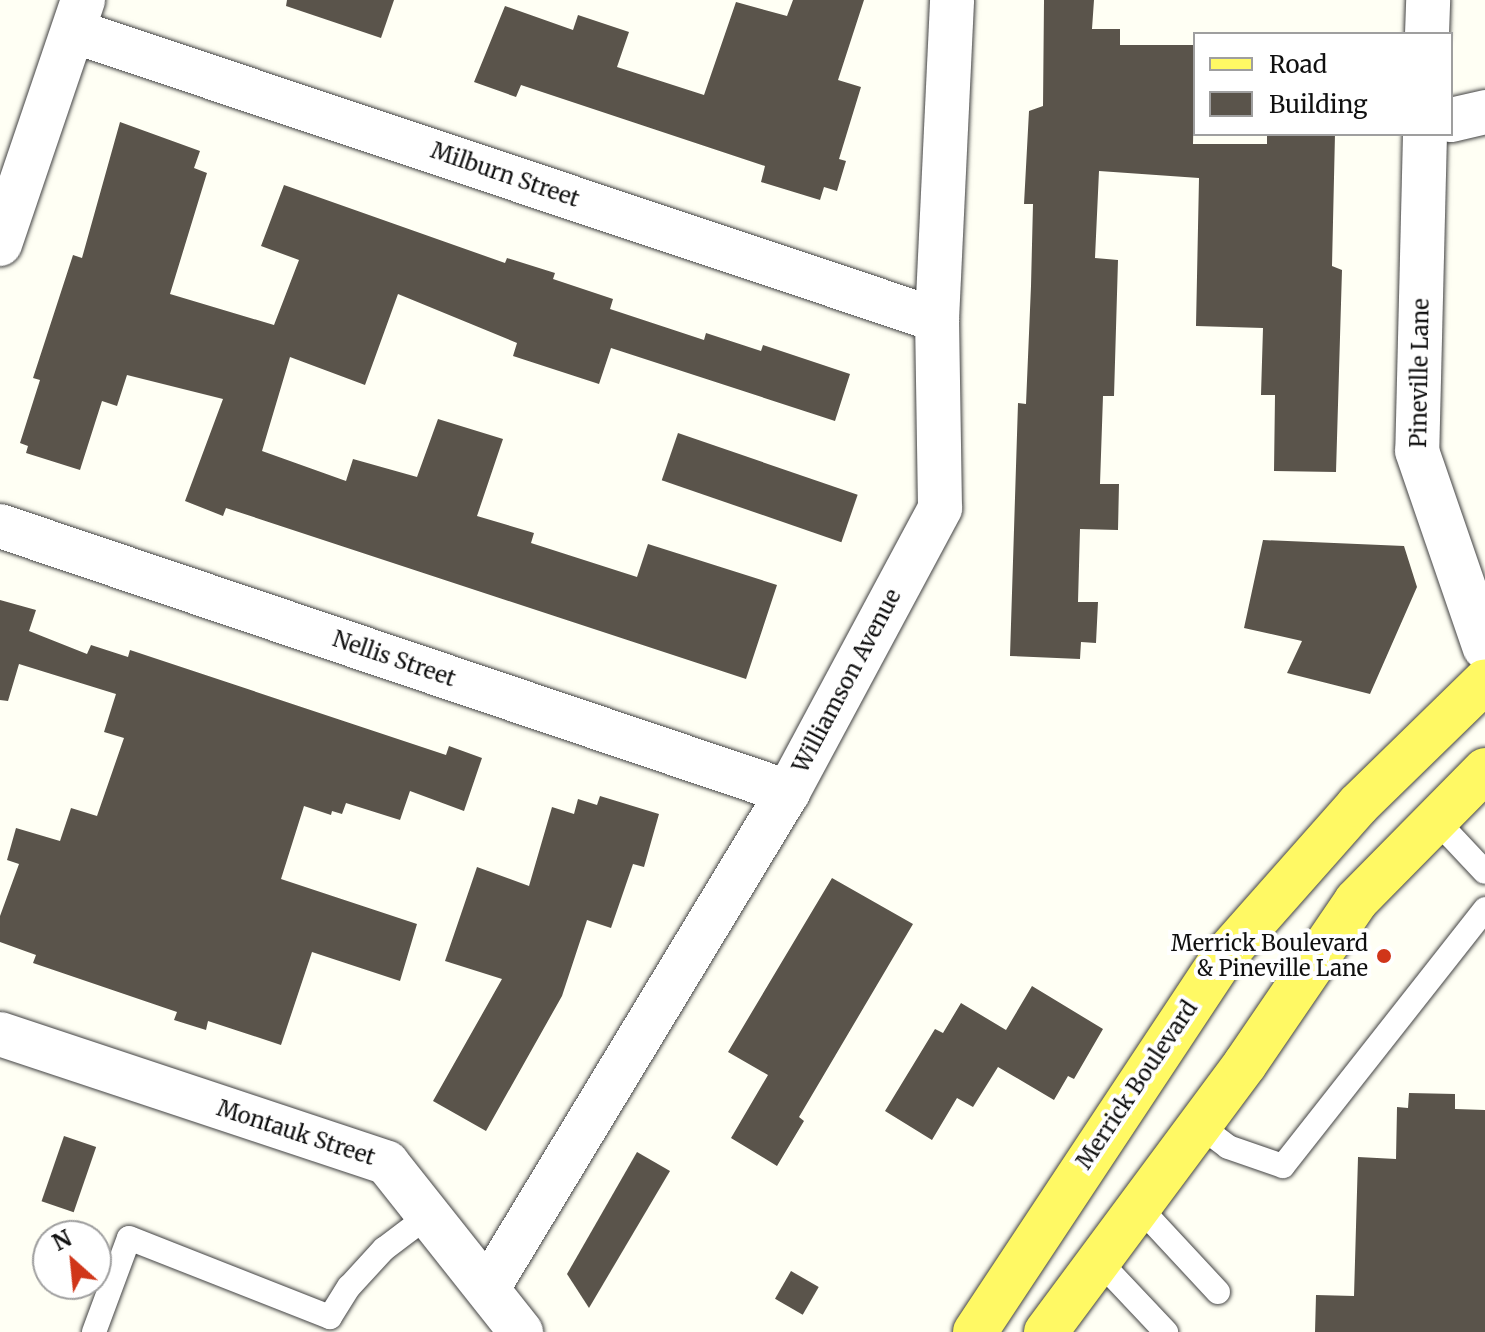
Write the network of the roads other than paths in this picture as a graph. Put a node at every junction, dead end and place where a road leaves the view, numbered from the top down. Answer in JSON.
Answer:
{"nodes":[{"id":1,"x":952,"y":0,"type":"edge"},
{"id":2,"x":1428,"y":0,"type":"edge"},
{"id":3,"x":78,"y":15,"type":"edge"},
{"id":4,"x":1427,"y":32,"type":"edge"},
{"id":5,"x":1485,"y":112,"type":"edge"},
{"id":6,"x":1453,"y":120,"type":"edge"},
{"id":7,"x":1425,"y":136,"type":"edge"},
{"id":8,"x":0,"y":244,"type":"edge"},
{"id":9,"x":937,"y":320,"type":"junction"},
{"id":10,"x":0,"y":526,"type":"edge"},
{"id":11,"x":1485,"y":648,"type":"edge"},
{"id":12,"x":1485,"y":681,"type":"edge"},
{"id":13,"x":1485,"y":770,"type":"edge"},
{"id":14,"x":788,"y":792,"type":"junction"},
{"id":15,"x":1436,"y":820,"type":"junction"},
{"id":16,"x":1485,"y":872,"type":"edge"},
{"id":17,"x":1485,"y":909,"type":"edge"},
{"id":18,"x":0,"y":1034,"type":"edge"},
{"id":19,"x":1199,"y":1125,"type":"junction"},
{"id":20,"x":1139,"y":1207,"type":"junction"},
{"id":21,"x":429,"y":1215,"type":"junction"},
{"id":22,"x":1099,"y":1261,"type":"junction"},
{"id":23,"x":488,"y":1288,"type":"junction"},
{"id":24,"x":1218,"y":1292,"type":"dead end"},
{"id":25,"x":327,"y":1325,"type":"edge"},
{"id":26,"x":1054,"y":1329,"type":"edge"},
{"id":27,"x":94,"y":1332,"type":"edge"},
{"id":28,"x":521,"y":1332,"type":"edge"},
{"id":29,"x":975,"y":1332,"type":"edge"},
{"id":30,"x":1166,"y":1332,"type":"edge"}],
"edges":[{"from":1,"to":9,"type":"street","name":"Williamson Avenue"},
{"from":2,"to":4,"type":"street"},
{"from":3,"to":8,"type":"street"},
{"from":3,"to":9,"type":"street","name":"Milburn Street"},
{"from":5,"to":6,"type":"street"},
{"from":7,"to":11,"type":"street","name":"Pineville Lane"},
{"from":9,"to":14,"type":"street","name":"Williamson Avenue"},
{"from":10,"to":14,"type":"street","name":"Nellis Street"},
{"from":12,"to":29,"type":"main road","name":"Merrick Boulevard"},
{"from":13,"to":15,"type":"main road"},
{"from":14,"to":23,"type":"street","name":"Williamson Avenue"},
{"from":15,"to":16,"type":"lane"},
{"from":15,"to":19,"type":"main road"},
{"from":17,"to":19,"type":"lane"},
{"from":18,"to":21,"type":"street","name":"Montauk Street"},
{"from":19,"to":20,"type":"main road"},
{"from":20,"to":22,"type":"main road"},
{"from":20,"to":24,"type":"lane"},
{"from":21,"to":23,"type":"street","name":"Montauk Street"},
{"from":21,"to":25,"type":"lane"},
{"from":22,"to":26,"type":"main road"},
{"from":22,"to":30,"type":"lane"},
{"from":23,"to":28,"type":"street","name":"Montauk Street"},
{"from":25,"to":27,"type":"lane"}]}
